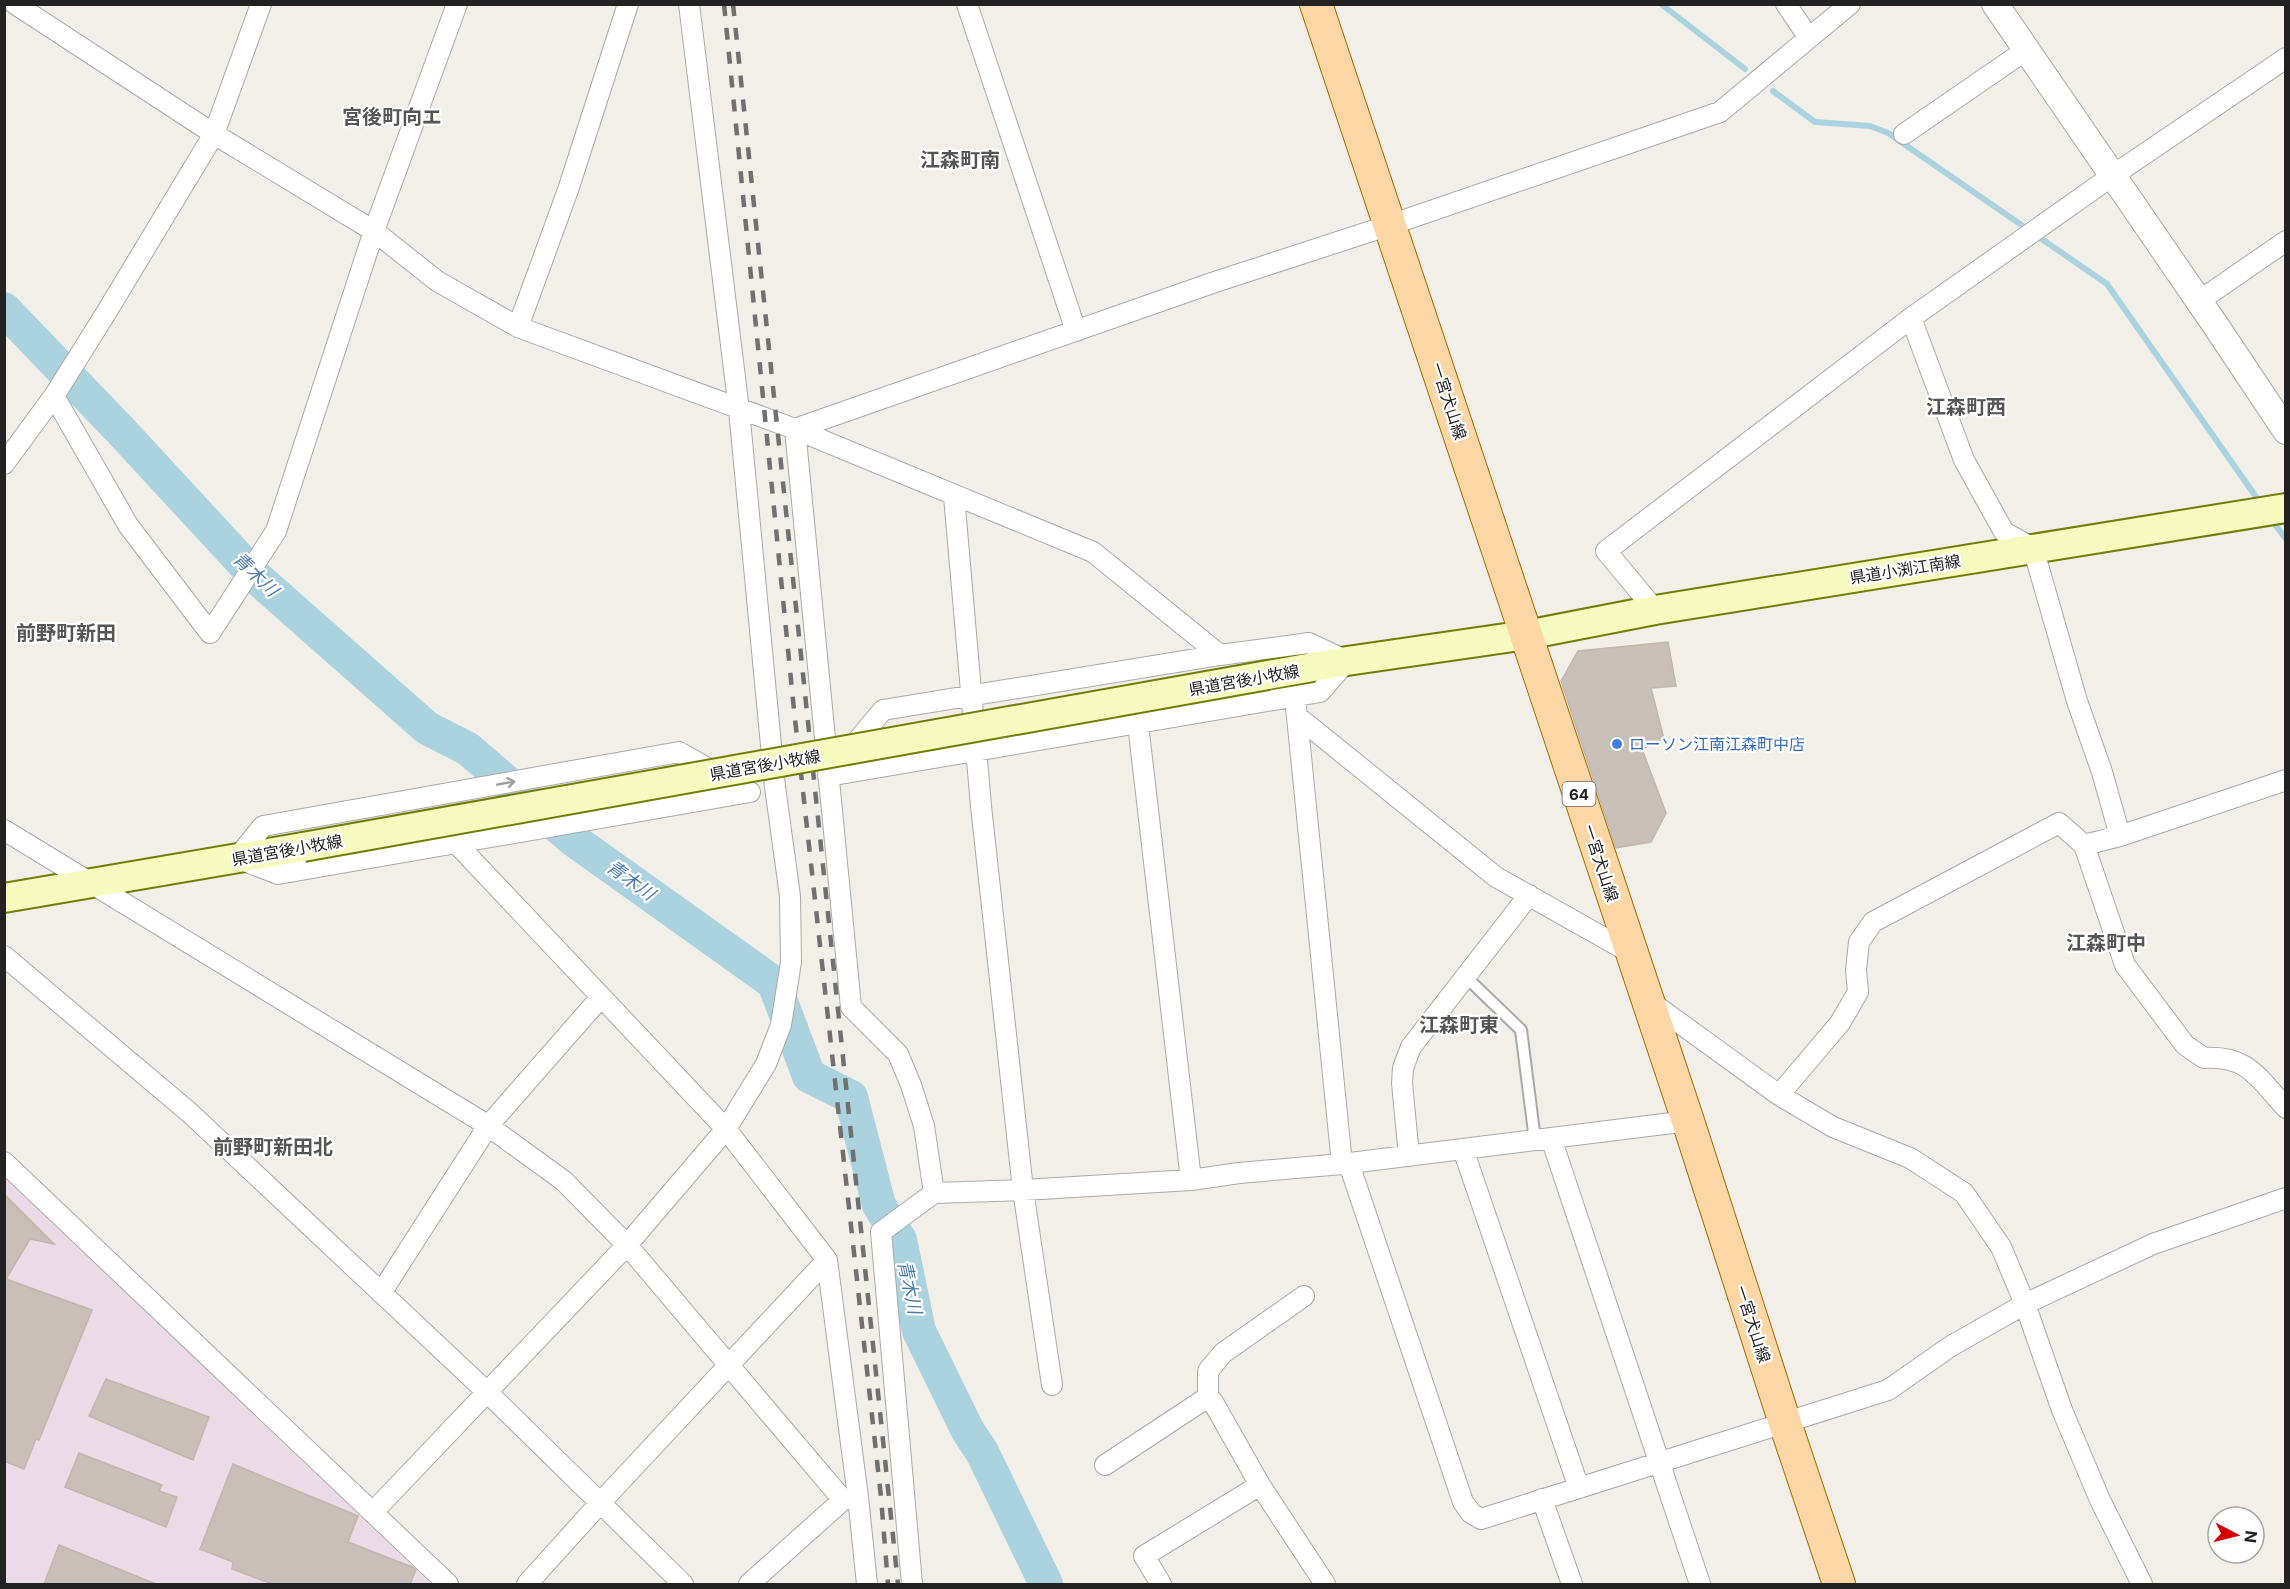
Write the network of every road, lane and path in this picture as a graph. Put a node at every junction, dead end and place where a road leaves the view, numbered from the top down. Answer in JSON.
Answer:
{"nodes":[{"id":1,"x":15,"y":4,"type":"edge"},
{"id":2,"x":261,"y":4,"type":"edge"},
{"id":3,"x":457,"y":4,"type":"edge"},
{"id":4,"x":628,"y":4,"type":"edge"},
{"id":5,"x":689,"y":4,"type":"edge"},
{"id":6,"x":967,"y":4,"type":"edge"},
{"id":7,"x":1316,"y":4,"type":"edge"},
{"id":8,"x":1786,"y":4,"type":"edge"},
{"id":9,"x":1850,"y":4,"type":"edge"},
{"id":10,"x":1995,"y":4,"type":"edge"},
{"id":11,"x":1809,"y":38,"type":"junction"},
{"id":12,"x":2026,"y":50,"type":"junction"},
{"id":13,"x":2286,"y":58,"type":"edge"},
{"id":14,"x":214,"y":134,"type":"junction"},
{"id":15,"x":1904,"y":134,"type":"dead end"},
{"id":16,"x":2112,"y":176,"type":"junction"},
{"id":17,"x":1390,"y":225,"type":"junction"},
{"id":18,"x":374,"y":231,"type":"junction"},
{"id":19,"x":2286,"y":241,"type":"edge"},
{"id":20,"x":2199,"y":301,"type":"junction"},
{"id":21,"x":1911,"y":318,"type":"junction"},
{"id":22,"x":518,"y":327,"type":"junction"},
{"id":23,"x":1076,"y":331,"type":"junction"},
{"id":24,"x":54,"y":396,"type":"junction"},
{"id":25,"x":739,"y":410,"type":"junction"},
{"id":26,"x":2283,"y":422,"type":"edge"},
{"id":27,"x":795,"y":429,"type":"junction"},
{"id":28,"x":4,"y":464,"type":"edge"},
{"id":29,"x":954,"y":496,"type":"junction"},
{"id":30,"x":2286,"y":508,"type":"edge"},
{"id":31,"x":2033,"y":548,"type":"junction"},
{"id":32,"x":1655,"y":610,"type":"junction"},
{"id":33,"x":1526,"y":635,"type":"junction"},
{"id":34,"x":1220,"y":655,"type":"junction"},
{"id":35,"x":1347,"y":661,"type":"junction"},
{"id":36,"x":972,"y":697,"type":"junction"},
{"id":37,"x":1295,"y":697,"type":"junction"},
{"id":38,"x":1298,"y":717,"type":"junction"},
{"id":39,"x":1138,"y":724,"type":"junction"},
{"id":40,"x":976,"y":752,"type":"junction"},
{"id":41,"x":828,"y":776,"type":"junction"},
{"id":42,"x":2286,"y":780,"type":"edge"},
{"id":43,"x":775,"y":787,"type":"junction"},
{"id":44,"x":750,"y":792,"type":"junction"},
{"id":45,"x":4,"y":830,"type":"edge"},
{"id":46,"x":2120,"y":836,"type":"junction"},
{"id":47,"x":456,"y":843,"type":"junction"},
{"id":48,"x":2084,"y":845,"type":"junction"},
{"id":49,"x":237,"y":858,"type":"junction"},
{"id":50,"x":90,"y":883,"type":"junction"},
{"id":51,"x":1528,"y":895,"type":"junction"},
{"id":52,"x":4,"y":898,"type":"edge"},
{"id":53,"x":1631,"y":953,"type":"junction"},
{"id":54,"x":4,"y":956,"type":"edge"},
{"id":55,"x":1466,"y":977,"type":"junction"},
{"id":56,"x":601,"y":997,"type":"junction"},
{"id":57,"x":1646,"y":998,"type":"junction"},
{"id":58,"x":1779,"y":1095,"type":"junction"},
{"id":59,"x":2286,"y":1108,"type":"edge"},
{"id":60,"x":1688,"y":1121,"type":"junction"},
{"id":61,"x":488,"y":1126,"type":"junction"},
{"id":62,"x":726,"y":1129,"type":"junction"},
{"id":63,"x":1543,"y":1139,"type":"junction"},
{"id":64,"x":1463,"y":1149,"type":"junction"},
{"id":65,"x":1409,"y":1156,"type":"junction"},
{"id":66,"x":4,"y":1162,"type":"edge"},
{"id":67,"x":1345,"y":1164,"type":"junction"},
{"id":68,"x":1191,"y":1180,"type":"junction"},
{"id":69,"x":1023,"y":1190,"type":"junction"},
{"id":70,"x":934,"y":1193,"type":"junction"},
{"id":71,"x":2286,"y":1198,"type":"edge"},
{"id":72,"x":627,"y":1245,"type":"junction"},
{"id":73,"x":827,"y":1260,"type":"junction"},
{"id":74,"x":381,"y":1293,"type":"junction"},
{"id":75,"x":1304,"y":1296,"type":"dead end"},
{"id":76,"x":2025,"y":1304,"type":"junction"},
{"id":77,"x":729,"y":1365,"type":"junction"},
{"id":78,"x":1052,"y":1385,"type":"dead end"},
{"id":79,"x":487,"y":1392,"type":"junction"},
{"id":80,"x":1208,"y":1397,"type":"junction"},
{"id":81,"x":1785,"y":1423,"type":"junction"},
{"id":82,"x":1658,"y":1463,"type":"junction"},
{"id":83,"x":1105,"y":1465,"type":"dead end"},
{"id":84,"x":1260,"y":1485,"type":"junction"},
{"id":85,"x":1579,"y":1488,"type":"junction"},
{"id":86,"x":850,"y":1499,"type":"junction"},
{"id":87,"x":1542,"y":1499,"type":"junction"},
{"id":88,"x":600,"y":1503,"type":"junction"},
{"id":89,"x":373,"y":1512,"type":"junction"},
{"id":90,"x":448,"y":1584,"type":"edge"},
{"id":91,"x":527,"y":1584,"type":"edge"},
{"id":92,"x":683,"y":1584,"type":"edge"},
{"id":93,"x":749,"y":1584,"type":"edge"},
{"id":94,"x":867,"y":1584,"type":"edge"},
{"id":95,"x":912,"y":1584,"type":"edge"},
{"id":96,"x":1161,"y":1584,"type":"edge"},
{"id":97,"x":1325,"y":1584,"type":"edge"},
{"id":98,"x":1572,"y":1584,"type":"edge"},
{"id":99,"x":1700,"y":1584,"type":"edge"},
{"id":100,"x":1839,"y":1584,"type":"edge"},
{"id":101,"x":2142,"y":1584,"type":"edge"}],
"edges":[{"from":1,"to":14,"type":"street"},
{"from":2,"to":14,"type":"street"},
{"from":3,"to":18,"type":"street"},
{"from":4,"to":22,"type":"street"},
{"from":5,"to":25,"type":"street"},
{"from":6,"to":23,"type":"street"},
{"from":7,"to":17,"type":"main road","name":"一宮犬山線","number":"64"},
{"from":8,"to":11,"type":"street"},
{"from":9,"to":11,"type":"street"},
{"from":10,"to":12,"type":"street"},
{"from":11,"to":17,"type":"street"},
{"from":12,"to":15,"type":"street"},
{"from":12,"to":16,"type":"street"},
{"from":13,"to":16,"type":"street"},
{"from":14,"to":18,"type":"street"},
{"from":14,"to":24,"type":"street"},
{"from":16,"to":20,"type":"street"},
{"from":16,"to":21,"type":"street"},
{"from":17,"to":23,"type":"street"},
{"from":17,"to":33,"type":"main road","name":"一宮犬山線","number":"64"},
{"from":18,"to":22,"type":"street"},
{"from":18,"to":24,"type":"street"},
{"from":19,"to":20,"type":"street"},
{"from":20,"to":26,"type":"street"},
{"from":21,"to":31,"type":"street"},
{"from":21,"to":32,"type":"street"},
{"from":22,"to":25,"type":"street"},
{"from":23,"to":27,"type":"street"},
{"from":24,"to":28,"type":"street"},
{"from":25,"to":27,"type":"street"},
{"from":25,"to":43,"type":"street"},
{"from":27,"to":29,"type":"street"},
{"from":27,"to":41,"type":"street"},
{"from":29,"to":34,"type":"street"},
{"from":29,"to":36,"type":"street"},
{"from":30,"to":31,"type":"main road","name":"県道小渕江南線"},
{"from":31,"to":32,"type":"main road","name":"県道小渕江南線"},
{"from":31,"to":46,"type":"street"},
{"from":32,"to":33,"type":"main road","name":"県道小渕江南線"},
{"from":33,"to":35,"type":"main road","name":"県道宮後小牧線"},
{"from":33,"to":53,"type":"main road","name":"一宮犬山線","number":"64"},
{"from":34,"to":35,"type":"street"},
{"from":34,"to":36,"type":"street"},
{"from":35,"to":37,"type":"street"},
{"from":35,"to":49,"type":"main road","name":"県道宮後小牧線","bridge":true},
{"from":36,"to":40,"type":"street"},
{"from":36,"to":41,"type":"street"},
{"from":37,"to":38,"type":"street"},
{"from":37,"to":39,"type":"street"},
{"from":38,"to":51,"type":"street"},
{"from":38,"to":67,"type":"street"},
{"from":39,"to":40,"type":"street"},
{"from":39,"to":68,"type":"street"},
{"from":40,"to":41,"type":"street"},
{"from":40,"to":69,"type":"street"},
{"from":41,"to":70,"type":"street"},
{"from":42,"to":46,"type":"street"},
{"from":43,"to":44,"type":"street"},
{"from":43,"to":62,"type":"street"},
{"from":44,"to":47,"type":"street"},
{"from":49,"to":44,"type":"street","one_way":true},
{"from":45,"to":50,"type":"street"},
{"from":46,"to":48,"type":"street"},
{"from":47,"to":49,"type":"street"},
{"from":47,"to":56,"type":"street"},
{"from":48,"to":58,"type":"street"},
{"from":48,"to":59,"type":"street"},
{"from":49,"to":50,"type":"main road","name":"県道宮後小牧線"},
{"from":50,"to":52,"type":"main road","name":"県道宮後小牧線"},
{"from":50,"to":61,"type":"street"},
{"from":51,"to":53,"type":"street"},
{"from":51,"to":55,"type":"street"},
{"from":53,"to":57,"type":"main road","name":"一宮犬山線","number":"64"},
{"from":54,"to":74,"type":"street"},
{"from":55,"to":63,"type":"lane"},
{"from":55,"to":65,"type":"street"},
{"from":56,"to":61,"type":"street"},
{"from":56,"to":62,"type":"street"},
{"from":57,"to":58,"type":"street"},
{"from":57,"to":60,"type":"main road","name":"一宮犬山線","number":"64"},
{"from":58,"to":76,"type":"street"},
{"from":60,"to":63,"type":"street"},
{"from":60,"to":81,"type":"main road","name":"一宮犬山線","number":"64"},
{"from":61,"to":72,"type":"street"},
{"from":61,"to":74,"type":"street"},
{"from":62,"to":72,"type":"street"},
{"from":62,"to":73,"type":"street"},
{"from":63,"to":64,"type":"street"},
{"from":63,"to":82,"type":"street"},
{"from":64,"to":65,"type":"street"},
{"from":64,"to":85,"type":"street"},
{"from":65,"to":67,"type":"street"},
{"from":66,"to":89,"type":"street"},
{"from":67,"to":68,"type":"street"},
{"from":67,"to":87,"type":"street"},
{"from":68,"to":69,"type":"street"},
{"from":69,"to":70,"type":"street"},
{"from":69,"to":78,"type":"street"},
{"from":70,"to":95,"type":"street"},
{"from":71,"to":76,"type":"street"},
{"from":72,"to":77,"type":"street"},
{"from":72,"to":79,"type":"street"},
{"from":73,"to":77,"type":"street"},
{"from":73,"to":86,"type":"street"},
{"from":74,"to":79,"type":"street"},
{"from":75,"to":80,"type":"street"},
{"from":76,"to":81,"type":"street"},
{"from":76,"to":101,"type":"street"},
{"from":77,"to":86,"type":"street"},
{"from":77,"to":88,"type":"street"},
{"from":79,"to":88,"type":"street"},
{"from":79,"to":89,"type":"street"},
{"from":80,"to":83,"type":"street"},
{"from":80,"to":84,"type":"street"},
{"from":81,"to":82,"type":"street"},
{"from":81,"to":100,"type":"main road","name":"一宮犬山線","number":"64"},
{"from":82,"to":85,"type":"street"},
{"from":82,"to":99,"type":"street"},
{"from":84,"to":96,"type":"street"},
{"from":84,"to":97,"type":"street"},
{"from":85,"to":87,"type":"street"},
{"from":86,"to":93,"type":"street"},
{"from":86,"to":94,"type":"street"},
{"from":87,"to":98,"type":"street"},
{"from":88,"to":91,"type":"street"},
{"from":88,"to":92,"type":"street"},
{"from":89,"to":90,"type":"street"}]}
